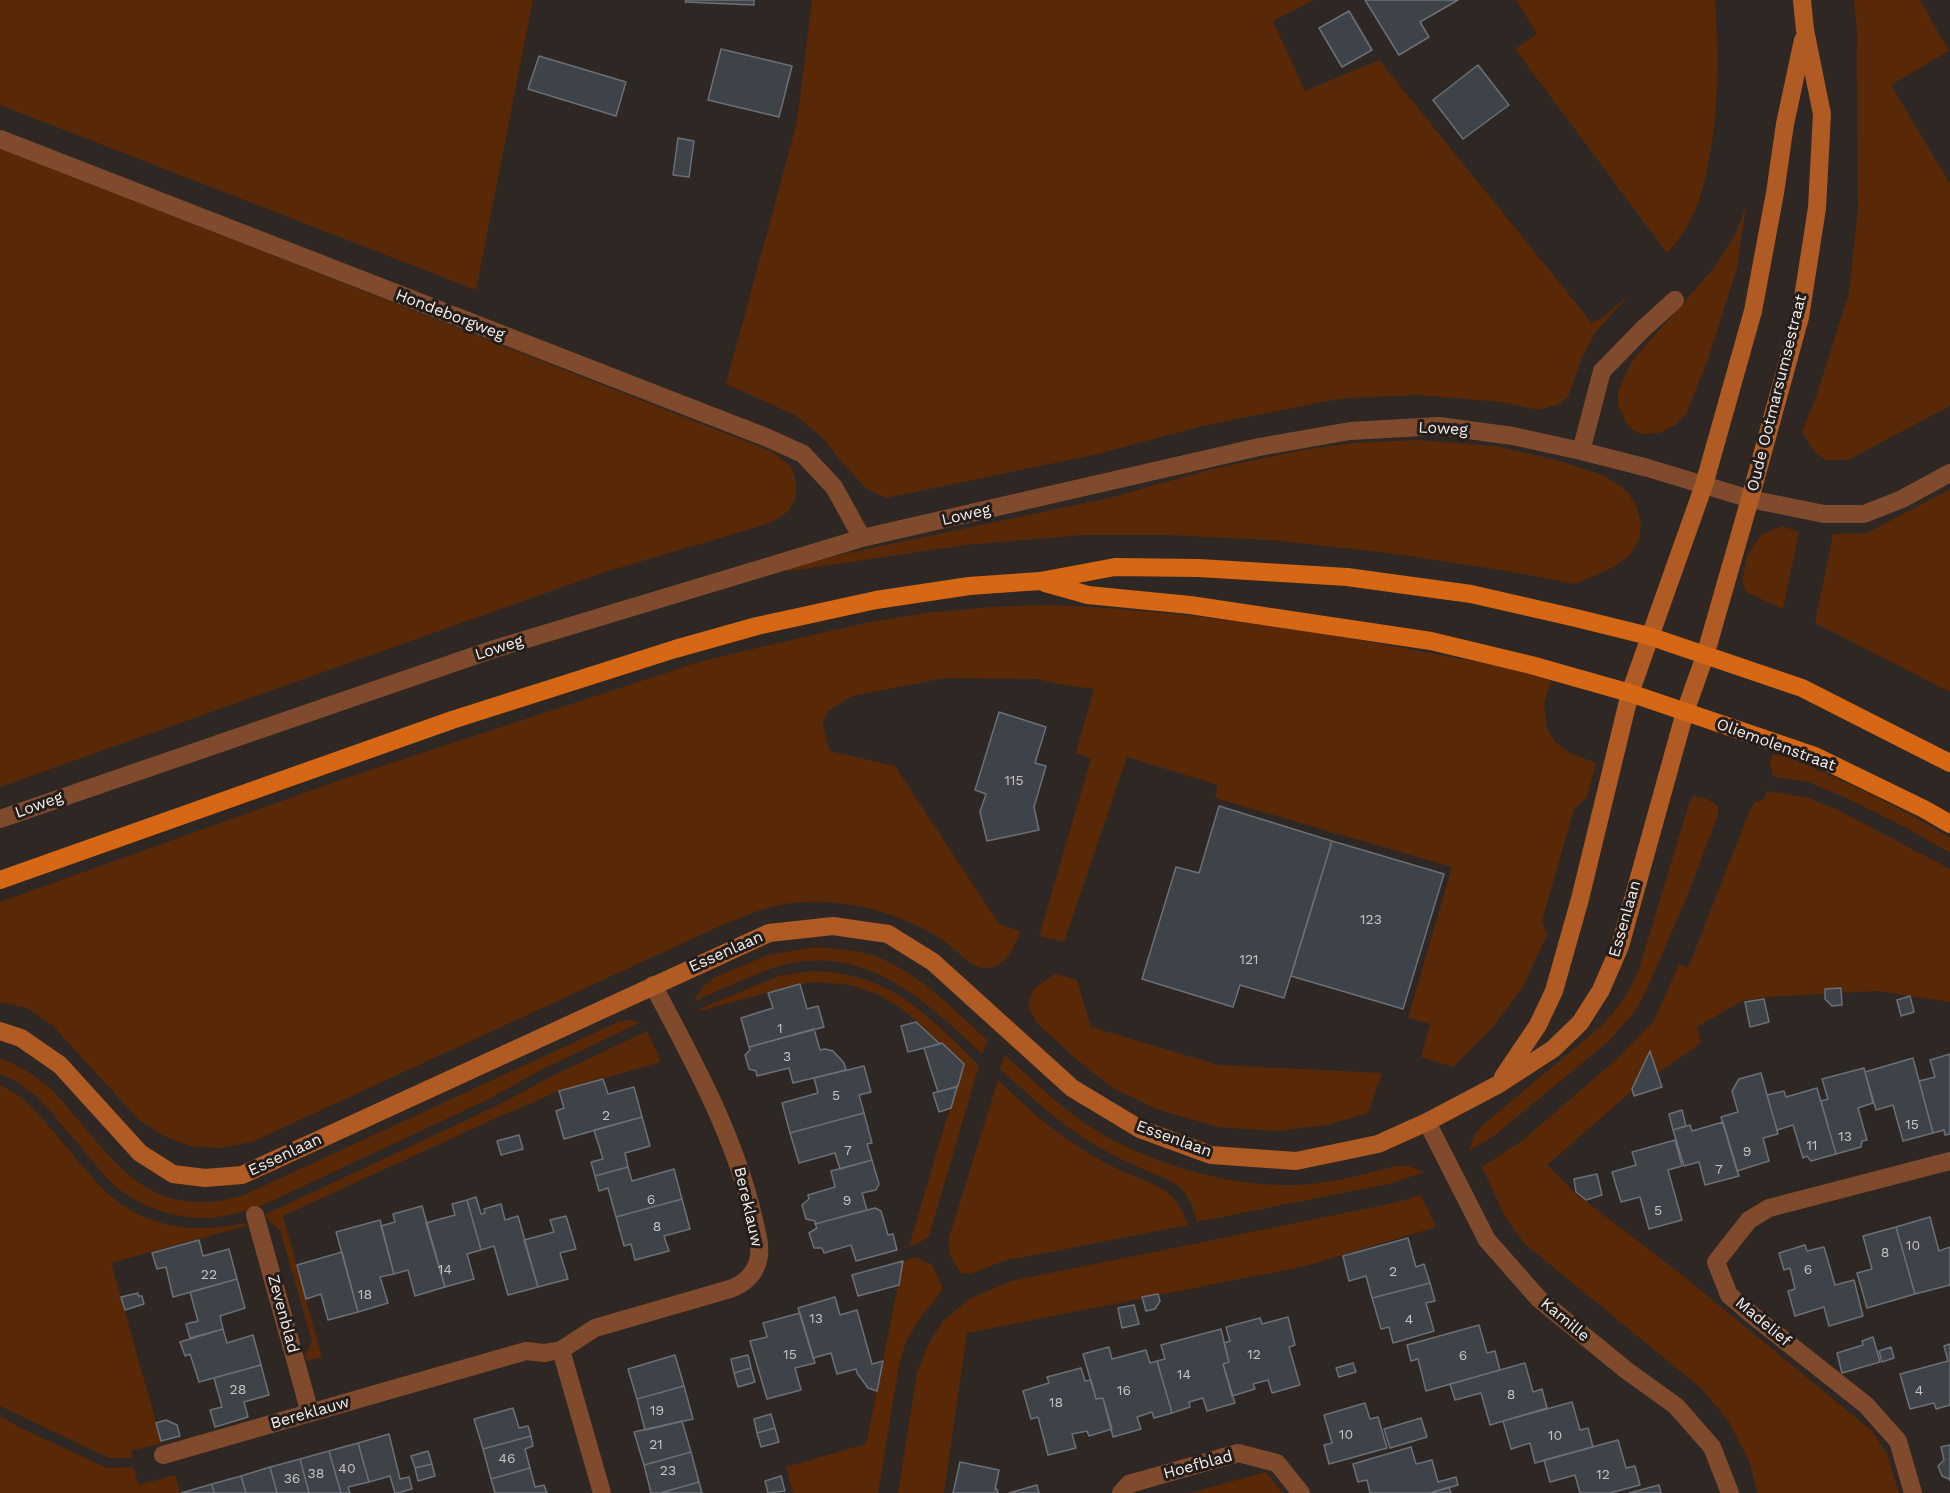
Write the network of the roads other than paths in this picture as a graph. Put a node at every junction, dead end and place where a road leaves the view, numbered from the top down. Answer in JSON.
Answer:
{"nodes":[{"id":1,"x":1802,"y":0,"type":"edge"},
{"id":2,"x":1805,"y":30,"type":"junction"},
{"id":3,"x":0,"y":139,"type":"edge"},
{"id":4,"x":1675,"y":300,"type":"dead end"},
{"id":5,"x":1581,"y":450,"type":"junction"},
{"id":6,"x":1950,"y":473,"type":"edge"},
{"id":7,"x":1704,"y":485,"type":"junction"},
{"id":8,"x":1750,"y":500,"type":"junction"},
{"id":9,"x":862,"y":538,"type":"junction"},
{"id":10,"x":1040,"y":581,"type":"junction"},
{"id":11,"x":1649,"y":636,"type":"junction"},
{"id":12,"x":1705,"y":656,"type":"junction"},
{"id":13,"x":1630,"y":693,"type":"junction"},
{"id":14,"x":1685,"y":712,"type":"junction"},
{"id":15,"x":1950,"y":763,"type":"edge"},
{"id":16,"x":0,"y":819,"type":"edge"},
{"id":17,"x":1950,"y":824,"type":"edge"},
{"id":18,"x":0,"y":880,"type":"edge"},
{"id":19,"x":653,"y":985,"type":"junction"},
{"id":20,"x":0,"y":1031,"type":"edge"},
{"id":21,"x":1499,"y":1084,"type":"junction"},
{"id":22,"x":1427,"y":1122,"type":"junction"},
{"id":23,"x":1950,"y":1161,"type":"edge"},
{"id":24,"x":255,"y":1215,"type":"dead end"},
{"id":25,"x":561,"y":1350,"type":"junction"},
{"id":26,"x":310,"y":1413,"type":"junction"},
{"id":27,"x":163,"y":1455,"type":"dead end"},
{"id":28,"x":602,"y":1493,"type":"edge"},
{"id":29,"x":1120,"y":1493,"type":"edge"},
{"id":30,"x":1301,"y":1493,"type":"edge"},
{"id":31,"x":1730,"y":1493,"type":"edge"},
{"id":32,"x":1913,"y":1493,"type":"edge"}],
"edges":[{"from":1,"to":2,"type":"street","name":"Oude Ootmarsumsestraat"},
{"from":2,"to":7,"type":"street","name":"Oude Ootmarsumsestraat"},
{"from":2,"to":8,"type":"street","name":"Oude Ootmarsumsestraat"},
{"from":3,"to":9,"type":"street","name":"Hondeborgweg"},
{"from":4,"to":5,"type":"street"},
{"from":5,"to":7,"type":"street","name":"Loweg"},
{"from":5,"to":9,"type":"street","name":"Loweg"},
{"from":6,"to":8,"type":"street","name":"Loweg"},
{"from":7,"to":8,"type":"street","name":"Loweg"},
{"from":7,"to":11,"type":"street","name":"Oude Ootmarsumsestraat"},
{"from":8,"to":12,"type":"street","name":"Oude Ootmarsumsestraat"},
{"from":9,"to":16,"type":"street","name":"Loweg"},
{"from":10,"to":11,"type":"main road"},
{"from":10,"to":13,"type":"main road","name":"Oliemolenstraat"},
{"from":10,"to":18,"type":"main road"},
{"from":11,"to":12,"type":"main road"},
{"from":11,"to":13,"type":"street","name":"Oude Ootmarsumsestraat"},
{"from":12,"to":14,"type":"street","name":"Oude Ootmarsumsestraat"},
{"from":12,"to":15,"type":"main road"},
{"from":13,"to":14,"type":"main road","name":"Oliemolenstraat"},
{"from":13,"to":21,"type":"street","name":"Essenlaan"},
{"from":14,"to":17,"type":"main road","name":"Oliemolenstraat"},
{"from":14,"to":21,"type":"street","name":"Essenlaan"},
{"from":19,"to":20,"type":"street","name":"Essenlaan"},
{"from":19,"to":22,"type":"street","name":"Essenlaan"},
{"from":19,"to":25,"type":"street","name":"Bereklauw"},
{"from":21,"to":22,"type":"street","name":"Essenlaan"},
{"from":22,"to":31,"type":"street","name":"Kamille"},
{"from":23,"to":32,"type":"street","name":"Madelief"},
{"from":24,"to":26,"type":"street","name":"Zevenblad"},
{"from":25,"to":26,"type":"street","name":"Bereklauw"},
{"from":25,"to":28,"type":"street"},
{"from":26,"to":27,"type":"street","name":"Bereklauw"},
{"from":29,"to":30,"type":"street","name":"Hoefblad"}]}
